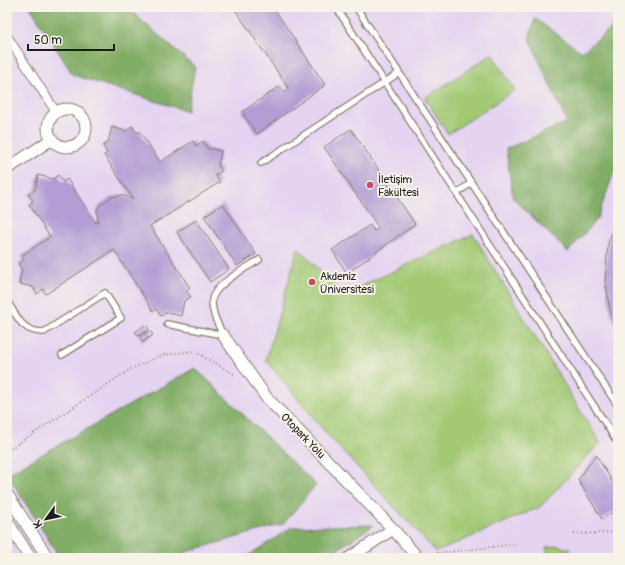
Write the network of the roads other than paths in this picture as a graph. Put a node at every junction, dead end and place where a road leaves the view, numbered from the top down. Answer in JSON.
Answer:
{"nodes":[{"id":1,"x":336,"y":7,"type":"edge"},
{"id":2,"x":356,"y":7,"type":"edge"},
{"id":3,"x":7,"y":36,"type":"edge"},
{"id":4,"x":399,"y":73,"type":"junction"},
{"id":5,"x":385,"y":82,"type":"junction"},
{"id":6,"x":56,"y":112,"type":"junction"},
{"id":7,"x":52,"y":139,"type":"junction"},
{"id":8,"x":261,"y":163,"type":"dead end"},
{"id":9,"x":7,"y":169,"type":"edge"},
{"id":10,"x":471,"y":183,"type":"junction"},
{"id":11,"x":458,"y":193,"type":"junction"},
{"id":12,"x":259,"y":260,"type":"dead end"},
{"id":13,"x":7,"y":301,"type":"edge"},
{"id":14,"x":167,"y":324,"type":"dead end"},
{"id":15,"x":223,"y":335,"type":"junction"},
{"id":16,"x":62,"y":355,"type":"dead end"},
{"id":17,"x":618,"y":406,"type":"edge"},
{"id":18,"x":618,"y":443,"type":"edge"},
{"id":19,"x":7,"y":494,"type":"edge"},
{"id":20,"x":7,"y":521,"type":"edge"},
{"id":21,"x":393,"y":529,"type":"junction"},
{"id":22,"x":417,"y":557,"type":"edge"},
{"id":23,"x":30,"y":558,"type":"edge"},
{"id":24,"x":48,"y":558,"type":"edge"},
{"id":25,"x":349,"y":558,"type":"edge"}],
"edges":[{"from":1,"to":5,"type":"lane"},
{"from":2,"to":4,"type":"lane"},
{"from":3,"to":6,"type":"street"},
{"from":4,"to":5,"type":"lane"},
{"from":4,"to":10,"type":"lane"},
{"from":5,"to":8,"type":"lane"},
{"from":5,"to":11,"type":"lane"},
{"from":6,"to":7,"type":"street"},
{"from":6,"to":7,"type":"street"},
{"from":7,"to":9,"type":"street"},
{"from":10,"to":11,"type":"lane"},
{"from":10,"to":17,"type":"lane"},
{"from":11,"to":18,"type":"lane"},
{"from":12,"to":15,"type":"lane"},
{"from":13,"to":16,"type":"lane"},
{"from":14,"to":15,"type":"lane"},
{"from":15,"to":21,"type":"street","name":"Otopark Yolu"},
{"from":19,"to":24,"type":"street"},
{"from":20,"to":23,"type":"street"},
{"from":21,"to":22,"type":"street","name":"Otopark Yolu"},
{"from":21,"to":25,"type":"street"}]}
